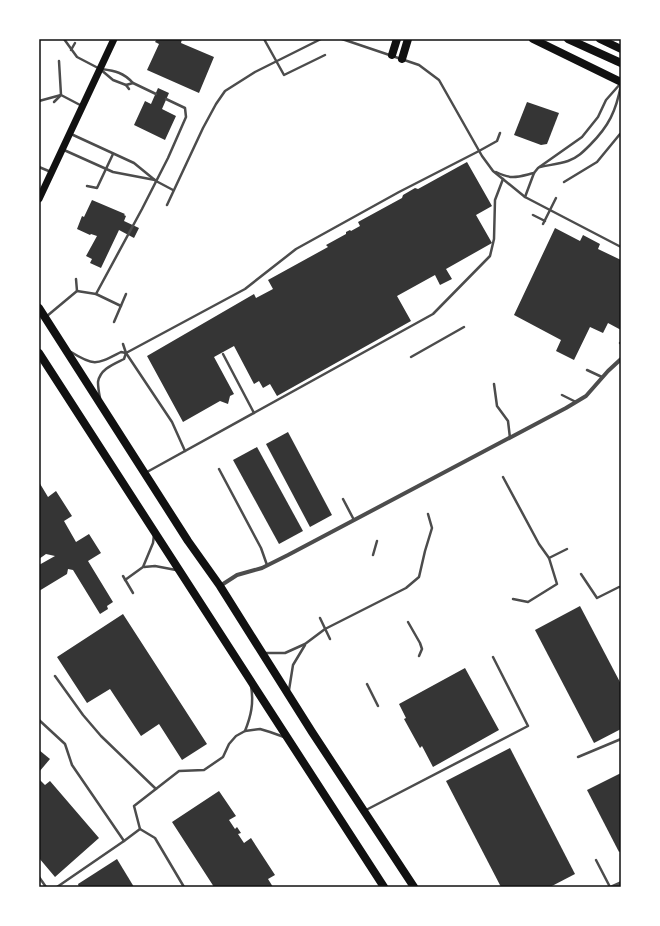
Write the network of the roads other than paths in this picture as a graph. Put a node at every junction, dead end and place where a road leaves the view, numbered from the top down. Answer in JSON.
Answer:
{"nodes":[{"id":1,"x":64,"y":39,"type":"edge"},
{"id":2,"x":114,"y":39,"type":"edge"},
{"id":3,"x":264,"y":39,"type":"edge"},
{"id":4,"x":321,"y":39,"type":"edge"},
{"id":5,"x":342,"y":39,"type":"edge"},
{"id":6,"x":397,"y":39,"type":"edge"},
{"id":7,"x":408,"y":39,"type":"edge"},
{"id":8,"x":533,"y":39,"type":"edge"},
{"id":9,"x":568,"y":39,"type":"edge"},
{"id":10,"x":600,"y":39,"type":"edge"},
{"id":11,"x":75,"y":43,"type":"dead end"},
{"id":12,"x":621,"y":49,"type":"edge"},
{"id":13,"x":71,"y":50,"type":"junction"},
{"id":14,"x":325,"y":55,"type":"dead end"},
{"id":15,"x":392,"y":55,"type":"junction"},
{"id":16,"x":402,"y":58,"type":"junction"},
{"id":17,"x":59,"y":61,"type":"dead end"},
{"id":18,"x":276,"y":61,"type":"junction"},
{"id":19,"x":621,"y":63,"type":"edge"},
{"id":20,"x":100,"y":69,"type":"junction"},
{"id":21,"x":133,"y":83,"type":"junction"},
{"id":22,"x":621,"y":83,"type":"edge"},
{"id":23,"x":126,"y":84,"type":"junction"},
{"id":24,"x":128,"y":89,"type":"dead end"},
{"id":25,"x":156,"y":94,"type":"dead end"},
{"id":26,"x":61,"y":96,"type":"junction"},
{"id":27,"x":166,"y":99,"type":"dead end"},
{"id":28,"x":39,"y":101,"type":"edge"},
{"id":29,"x":54,"y":102,"type":"dead end"},
{"id":30,"x":83,"y":107,"type":"junction"},
{"id":31,"x":500,"y":133,"type":"dead end"},
{"id":32,"x":70,"y":134,"type":"junction"},
{"id":33,"x":620,"y":134,"type":"edge"},
{"id":34,"x":63,"y":149,"type":"junction"},
{"id":35,"x":479,"y":151,"type":"junction"},
{"id":36,"x":113,"y":154,"type":"junction"},
{"id":37,"x":39,"y":167,"type":"edge"},
{"id":38,"x":538,"y":168,"type":"junction"},
{"id":39,"x":106,"y":169,"type":"junction"},
{"id":40,"x":494,"y":171,"type":"junction"},
{"id":41,"x":52,"y":173,"type":"junction"},
{"id":42,"x":534,"y":173,"type":"junction"},
{"id":43,"x":503,"y":179,"type":"junction"},
{"id":44,"x":156,"y":181,"type":"junction"},
{"id":45,"x":564,"y":182,"type":"dead end"},
{"id":46,"x":87,"y":186,"type":"dead end"},
{"id":47,"x":173,"y":190,"type":"junction"},
{"id":48,"x":525,"y":197,"type":"junction"},
{"id":49,"x":556,"y":198,"type":"dead end"},
{"id":50,"x":39,"y":199,"type":"edge"},
{"id":51,"x":166,"y":205,"type":"dead end"},
{"id":52,"x":550,"y":211,"type":"junction"},
{"id":53,"x":533,"y":215,"type":"dead end"},
{"id":54,"x":621,"y":247,"type":"edge"},
{"id":55,"x":76,"y":279,"type":"dead end"},
{"id":56,"x":77,"y":291,"type":"junction"},
{"id":57,"x":96,"y":294,"type":"junction"},
{"id":58,"x":126,"y":294,"type":"dead end"},
{"id":59,"x":121,"y":306,"type":"junction"},
{"id":60,"x":39,"y":308,"type":"edge"},
{"id":61,"x":45,"y":318,"type":"junction"},
{"id":62,"x":114,"y":322,"type":"dead end"},
{"id":63,"x":464,"y":327,"type":"dead end"},
{"id":64,"x":122,"y":344,"type":"dead end"},
{"id":65,"x":65,"y":348,"type":"junction"},
{"id":66,"x":39,"y":353,"type":"edge"},
{"id":67,"x":126,"y":353,"type":"junction"},
{"id":68,"x":223,"y":354,"type":"dead end"},
{"id":69,"x":411,"y":357,"type":"dead end"},
{"id":70,"x":621,"y":359,"type":"edge"},
{"id":71,"x":587,"y":370,"type":"dead end"},
{"id":72,"x":603,"y":377,"type":"junction"},
{"id":73,"x":494,"y":384,"type":"dead end"},
{"id":74,"x":562,"y":395,"type":"dead end"},
{"id":75,"x":576,"y":402,"type":"junction"},
{"id":76,"x":100,"y":404,"type":"junction"},
{"id":77,"x":254,"y":413,"type":"junction"},
{"id":78,"x":510,"y":438,"type":"junction"},
{"id":79,"x":185,"y":450,"type":"junction"},
{"id":80,"x":219,"y":469,"type":"dead end"},
{"id":81,"x":145,"y":474,"type":"junction"},
{"id":82,"x":503,"y":477,"type":"dead end"},
{"id":83,"x":343,"y":499,"type":"dead end"},
{"id":84,"x":428,"y":514,"type":"dead end"},
{"id":85,"x":354,"y":520,"type":"junction"},
{"id":86,"x":154,"y":531,"type":"junction"},
{"id":87,"x":377,"y":541,"type":"dead end"},
{"id":88,"x":567,"y":549,"type":"dead end"},
{"id":89,"x":373,"y":555,"type":"dead end"},
{"id":90,"x":549,"y":558,"type":"junction"},
{"id":91,"x":267,"y":565,"type":"junction"},
{"id":92,"x":143,"y":567,"type":"junction"},
{"id":93,"x":180,"y":570,"type":"junction"},
{"id":94,"x":581,"y":574,"type":"dead end"},
{"id":95,"x":122,"y":576,"type":"dead end"},
{"id":96,"x":125,"y":580,"type":"junction"},
{"id":97,"x":220,"y":586,"type":"junction"},
{"id":98,"x":619,"y":587,"type":"dead end"},
{"id":99,"x":133,"y":593,"type":"dead end"},
{"id":100,"x":513,"y":600,"type":"dead end"},
{"id":101,"x":320,"y":618,"type":"dead end"},
{"id":102,"x":408,"y":622,"type":"dead end"},
{"id":103,"x":325,"y":629,"type":"junction"},
{"id":104,"x":330,"y":639,"type":"dead end"},
{"id":105,"x":305,"y":644,"type":"junction"},
{"id":106,"x":262,"y":653,"type":"junction"},
{"id":107,"x":419,"y":656,"type":"dead end"},
{"id":108,"x":494,"y":657,"type":"dead end"},
{"id":109,"x":55,"y":676,"type":"dead end"},
{"id":110,"x":249,"y":680,"type":"junction"},
{"id":111,"x":367,"y":684,"type":"dead end"},
{"id":112,"x":288,"y":694,"type":"junction"},
{"id":113,"x":378,"y":706,"type":"dead end"},
{"id":114,"x":39,"y":720,"type":"edge"},
{"id":115,"x":245,"y":731,"type":"junction"},
{"id":116,"x":288,"y":739,"type":"junction"},
{"id":117,"x":621,"y":739,"type":"edge"},
{"id":118,"x":578,"y":757,"type":"dead end"},
{"id":119,"x":156,"y":789,"type":"junction"},
{"id":120,"x":364,"y":812,"type":"junction"},
{"id":121,"x":140,"y":829,"type":"junction"},
{"id":122,"x":124,"y":841,"type":"junction"},
{"id":123,"x":596,"y":860,"type":"dead end"},
{"id":124,"x":39,"y":877,"type":"edge"},
{"id":125,"x":621,"y":883,"type":"edge"},
{"id":126,"x":46,"y":887,"type":"edge"},
{"id":127,"x":57,"y":887,"type":"edge"},
{"id":128,"x":184,"y":887,"type":"edge"},
{"id":129,"x":384,"y":887,"type":"edge"},
{"id":130,"x":414,"y":887,"type":"edge"},
{"id":131,"x":611,"y":887,"type":"edge"}],
"edges":[{"from":1,"to":13,"type":"lane"},
{"from":2,"to":20,"type":"main road"},
{"from":3,"to":18,"type":"lane"},
{"from":4,"to":18,"type":"lane"},
{"from":5,"to":15,"type":"lane"},
{"from":6,"to":15,"type":"highway"},
{"from":7,"to":16,"type":"highway"},
{"from":8,"to":22,"type":"highway"},
{"from":9,"to":19,"type":"highway"},
{"from":10,"to":12,"type":"highway"},
{"from":11,"to":13,"type":"lane"},
{"from":13,"to":20,"type":"lane"},
{"from":14,"to":18,"type":"lane"},
{"from":15,"to":16,"type":"lane"},
{"from":16,"to":35,"type":"lane"},
{"from":17,"to":26,"type":"lane"},
{"from":18,"to":47,"type":"lane"},
{"from":20,"to":21,"type":"lane"},
{"from":20,"to":23,"type":"lane"},
{"from":20,"to":30,"type":"main road"},
{"from":21,"to":23,"type":"lane"},
{"from":21,"to":25,"type":"lane"},
{"from":22,"to":38,"type":"lane"},
{"from":22,"to":38,"type":"lane"},
{"from":23,"to":24,"type":"lane"},
{"from":26,"to":28,"type":"lane"},
{"from":26,"to":29,"type":"lane"},
{"from":26,"to":30,"type":"lane"},
{"from":27,"to":44,"type":"lane"},
{"from":30,"to":32,"type":"main road"},
{"from":31,"to":35,"type":"lane"},
{"from":32,"to":34,"type":"main road"},
{"from":32,"to":36,"type":"lane"},
{"from":33,"to":45,"type":"lane"},
{"from":34,"to":39,"type":"lane"},
{"from":34,"to":41,"type":"main road"},
{"from":35,"to":40,"type":"lane"},
{"from":35,"to":67,"type":"lane"},
{"from":36,"to":39,"type":"lane"},
{"from":36,"to":44,"type":"lane"},
{"from":37,"to":41,"type":"lane"},
{"from":38,"to":42,"type":"lane"},
{"from":39,"to":44,"type":"lane"},
{"from":39,"to":46,"type":"lane"},
{"from":40,"to":42,"type":"lane"},
{"from":40,"to":43,"type":"lane"},
{"from":41,"to":50,"type":"main road"},
{"from":42,"to":48,"type":"lane"},
{"from":43,"to":48,"type":"lane"},
{"from":43,"to":77,"type":"lane"},
{"from":44,"to":47,"type":"lane"},
{"from":44,"to":57,"type":"lane"},
{"from":47,"to":51,"type":"lane"},
{"from":48,"to":52,"type":"lane"},
{"from":49,"to":52,"type":"lane"},
{"from":52,"to":53,"type":"lane"},
{"from":52,"to":54,"type":"lane"},
{"from":55,"to":56,"type":"lane"},
{"from":56,"to":57,"type":"lane"},
{"from":56,"to":61,"type":"lane"},
{"from":57,"to":59,"type":"lane"},
{"from":58,"to":59,"type":"lane"},
{"from":59,"to":62,"type":"lane"},
{"from":60,"to":61,"type":"highway"},
{"from":61,"to":65,"type":"highway"},
{"from":63,"to":69,"type":"lane"},
{"from":64,"to":67,"type":"lane"},
{"from":65,"to":67,"type":"lane"},
{"from":65,"to":76,"type":"highway"},
{"from":66,"to":86,"type":"highway"},
{"from":67,"to":76,"type":"lane"},
{"from":67,"to":79,"type":"lane"},
{"from":68,"to":77,"type":"lane"},
{"from":70,"to":72,"type":"street"},
{"from":71,"to":72,"type":"lane"},
{"from":72,"to":75,"type":"street"},
{"from":73,"to":78,"type":"lane"},
{"from":74,"to":75,"type":"lane"},
{"from":75,"to":78,"type":"street"},
{"from":76,"to":81,"type":"highway"},
{"from":77,"to":79,"type":"lane"},
{"from":78,"to":85,"type":"street"},
{"from":79,"to":81,"type":"lane"},
{"from":80,"to":91,"type":"lane"},
{"from":81,"to":97,"type":"highway"},
{"from":82,"to":90,"type":"lane"},
{"from":83,"to":85,"type":"lane"},
{"from":84,"to":103,"type":"lane"},
{"from":85,"to":91,"type":"street"},
{"from":86,"to":92,"type":"lane"},
{"from":86,"to":93,"type":"highway"},
{"from":87,"to":89,"type":"lane"},
{"from":88,"to":90,"type":"lane"},
{"from":90,"to":100,"type":"lane"},
{"from":91,"to":97,"type":"street"},
{"from":92,"to":93,"type":"lane"},
{"from":92,"to":96,"type":"lane"},
{"from":93,"to":110,"type":"highway"},
{"from":94,"to":98,"type":"lane"},
{"from":95,"to":96,"type":"lane"},
{"from":96,"to":99,"type":"lane"},
{"from":97,"to":106,"type":"highway"},
{"from":101,"to":103,"type":"lane"},
{"from":102,"to":107,"type":"lane"},
{"from":103,"to":104,"type":"lane"},
{"from":103,"to":105,"type":"lane"},
{"from":105,"to":106,"type":"lane"},
{"from":105,"to":112,"type":"lane"},
{"from":106,"to":112,"type":"highway"},
{"from":108,"to":120,"type":"lane"},
{"from":109,"to":119,"type":"lane"},
{"from":110,"to":115,"type":"lane"},
{"from":110,"to":116,"type":"highway"},
{"from":111,"to":113,"type":"lane"},
{"from":112,"to":120,"type":"highway"},
{"from":114,"to":122,"type":"lane"},
{"from":115,"to":116,"type":"lane"},
{"from":115,"to":119,"type":"lane"},
{"from":116,"to":129,"type":"highway"},
{"from":117,"to":118,"type":"lane"},
{"from":119,"to":121,"type":"lane"},
{"from":120,"to":130,"type":"highway"},
{"from":121,"to":122,"type":"lane"},
{"from":121,"to":128,"type":"lane"},
{"from":122,"to":127,"type":"lane"},
{"from":123,"to":131,"type":"lane"},
{"from":124,"to":126,"type":"lane"},
{"from":125,"to":131,"type":"street"}]}
